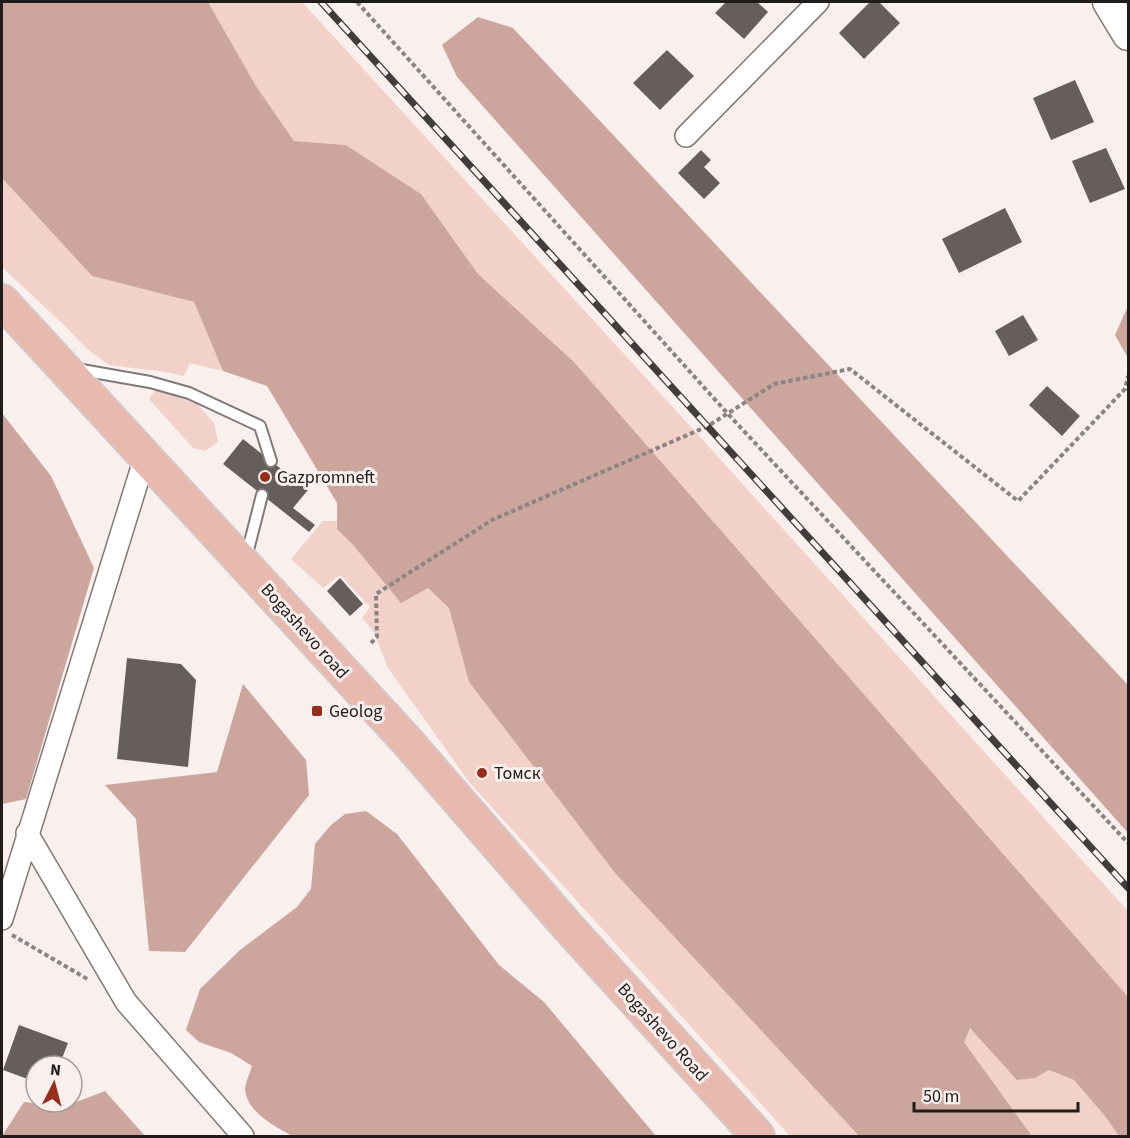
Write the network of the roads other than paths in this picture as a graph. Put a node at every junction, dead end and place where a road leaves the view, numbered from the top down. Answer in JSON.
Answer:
{"nodes":[{"id":1,"x":818,"y":2,"type":"edge"},
{"id":2,"x":1108,"y":2,"type":"edge"},
{"id":3,"x":1128,"y":34,"type":"edge"},
{"id":4,"x":686,"y":136,"type":"dead end"},
{"id":5,"x":2,"y":301,"type":"edge"},
{"id":6,"x":62,"y":366,"type":"junction"},
{"id":7,"x":145,"y":457,"type":"junction"},
{"id":8,"x":271,"y":461,"type":"dead end"},
{"id":9,"x":262,"y":495,"type":"dead end"},
{"id":10,"x":244,"y":564,"type":"junction"},
{"id":11,"x":27,"y":833,"type":"junction"},
{"id":12,"x":6,"y":926,"type":"edge"},
{"id":13,"x":243,"y":1137,"type":"edge"},
{"id":14,"x":758,"y":1137,"type":"edge"}],
"edges":[{"from":1,"to":4,"type":"street"},
{"from":2,"to":3,"type":"street"},
{"from":5,"to":6,"type":"main road"},
{"from":6,"to":7,"type":"main road","name":"Bogashevo road"},
{"from":6,"to":8,"type":"lane"},
{"from":7,"to":10,"type":"main road","name":"Bogashevo road"},
{"from":7,"to":11,"type":"street"},
{"from":9,"to":10,"type":"lane"},
{"from":10,"to":14,"type":"main road","name":"Bogashevo road"},
{"from":11,"to":12,"type":"street"},
{"from":11,"to":13,"type":"street"}]}
